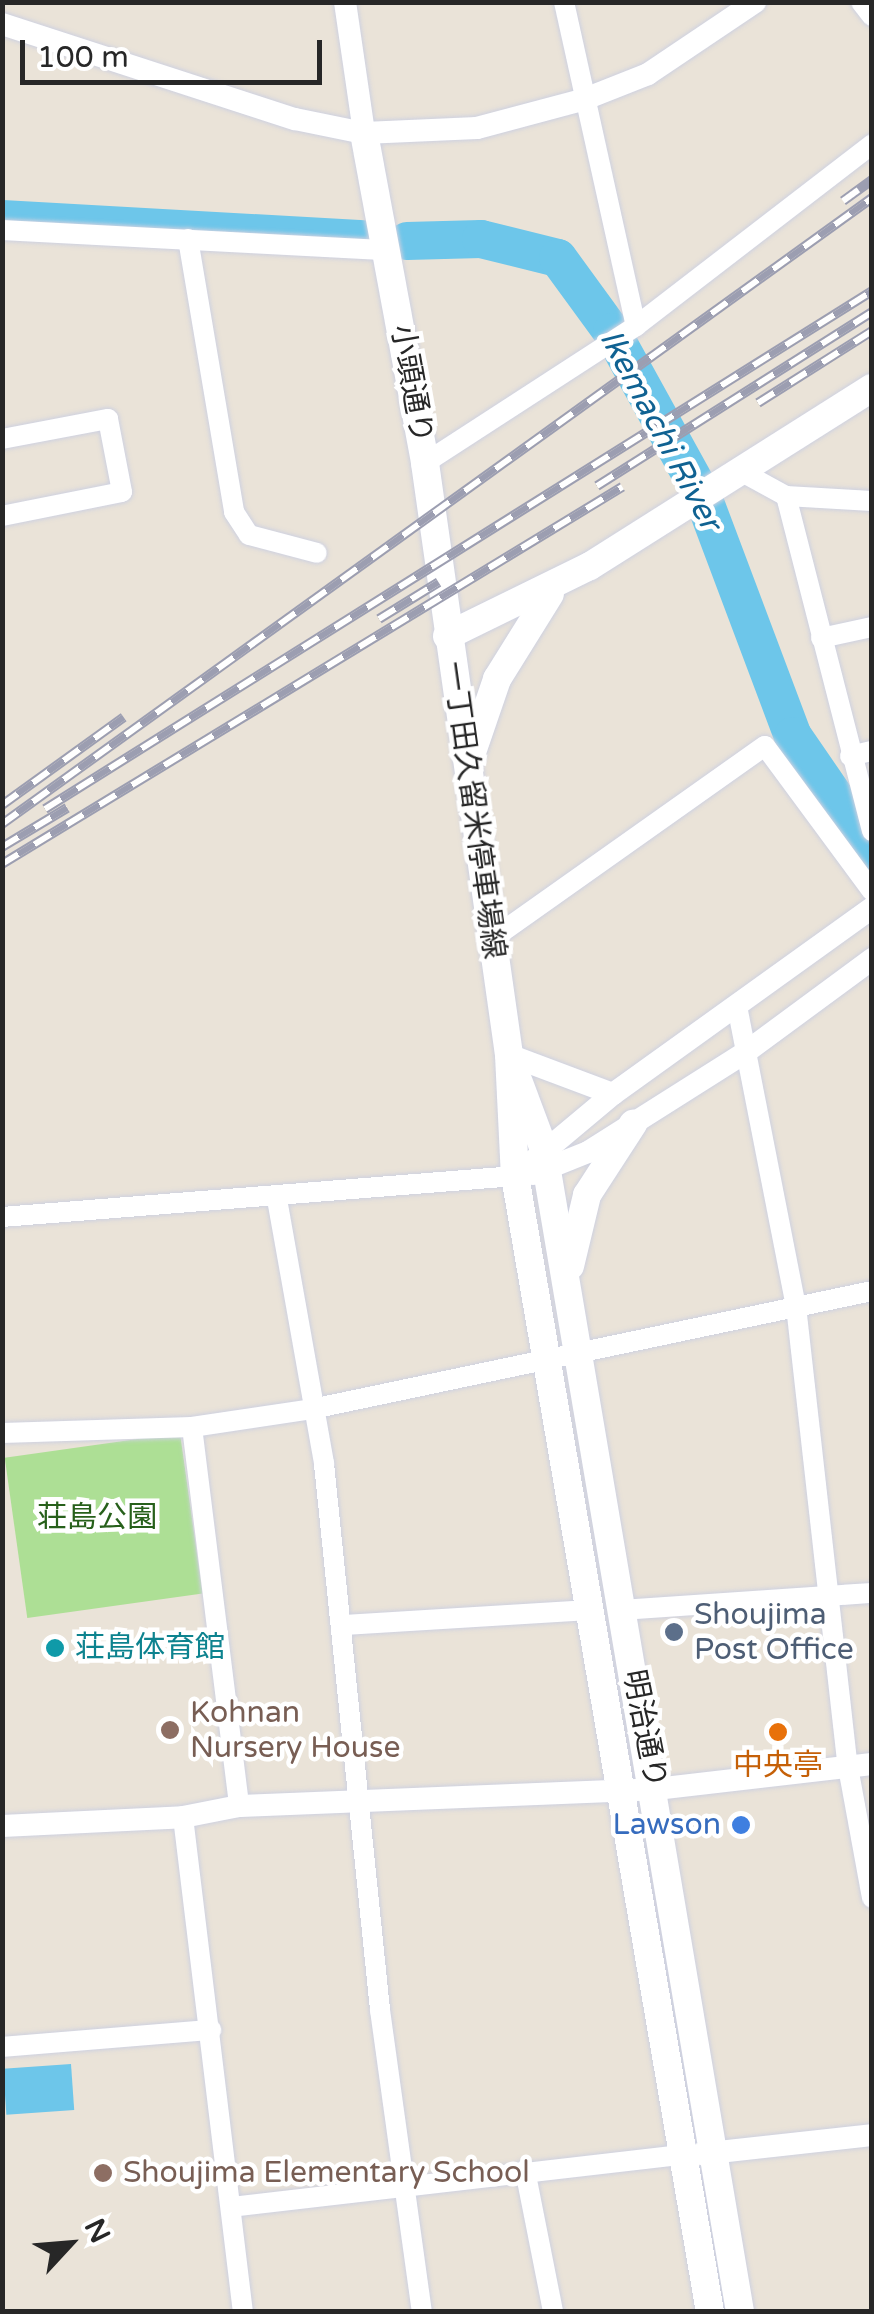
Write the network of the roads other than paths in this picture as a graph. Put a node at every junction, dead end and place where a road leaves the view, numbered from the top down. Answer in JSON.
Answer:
{"nodes":[{"id":1,"x":564,"y":2,"type":"edge"},
{"id":2,"x":754,"y":2,"type":"edge"},
{"id":3,"x":861,"y":2,"type":"edge"},
{"id":4,"x":347,"y":3,"type":"edge"},
{"id":5,"x":872,"y":16,"type":"edge"},
{"id":6,"x":2,"y":24,"type":"edge"},
{"id":7,"x":585,"y":99,"type":"junction"},
{"id":8,"x":364,"y":133,"type":"junction"},
{"id":9,"x":872,"y":144,"type":"edge"},
{"id":10,"x":2,"y":230,"type":"edge"},
{"id":11,"x":188,"y":238,"type":"junction"},
{"id":12,"x":386,"y":250,"type":"junction"},
{"id":13,"x":636,"y":326,"type":"junction"},
{"id":14,"x":870,"y":392,"type":"edge"},
{"id":15,"x":2,"y":438,"type":"edge"},
{"id":16,"x":425,"y":463,"type":"junction"},
{"id":17,"x":736,"y":476,"type":"junction"},
{"id":18,"x":786,"y":496,"type":"junction"},
{"id":19,"x":872,"y":501,"type":"edge"},
{"id":20,"x":2,"y":516,"type":"edge"},
{"id":21,"x":317,"y":553,"type":"dead end"},
{"id":22,"x":556,"y":585,"type":"junction"},
{"id":23,"x":872,"y":627,"type":"edge"},
{"id":24,"x":447,"y":636,"type":"junction"},
{"id":25,"x":821,"y":638,"type":"junction"},
{"id":26,"x":872,"y":751,"type":"edge"},
{"id":27,"x":850,"y":756,"type":"junction"},
{"id":28,"x":466,"y":768,"type":"junction"},
{"id":29,"x":872,"y":831,"type":"edge"},
{"id":30,"x":872,"y":891,"type":"edge"},
{"id":31,"x":872,"y":908,"type":"edge"},
{"id":32,"x":492,"y":940,"type":"junction"},
{"id":33,"x":872,"y":958,"type":"edge"},
{"id":34,"x":737,"y":1006,"type":"junction"},
{"id":35,"x":746,"y":1052,"type":"junction"},
{"id":36,"x":509,"y":1056,"type":"junction"},
{"id":37,"x":612,"y":1094,"type":"junction"},
{"id":38,"x":633,"y":1124,"type":"junction"},
{"id":39,"x":546,"y":1160,"type":"junction"},
{"id":40,"x":515,"y":1176,"type":"junction"},
{"id":41,"x":277,"y":1199,"type":"junction"},
{"id":42,"x":2,"y":1217,"type":"edge"},
{"id":43,"x":567,"y":1286,"type":"junction"},
{"id":44,"x":872,"y":1291,"type":"edge"},
{"id":45,"x":796,"y":1306,"type":"junction"},
{"id":46,"x":579,"y":1354,"type":"junction"},
{"id":47,"x":549,"y":1362,"type":"junction"},
{"id":48,"x":312,"y":1408,"type":"junction"},
{"id":49,"x":192,"y":1426,"type":"junction"},
{"id":50,"x":2,"y":1433,"type":"edge"},
{"id":51,"x":872,"y":1592,"type":"edge"},
{"id":52,"x":828,"y":1596,"type":"junction"},
{"id":53,"x":590,"y":1610,"type":"junction"},
{"id":54,"x":622,"y":1610,"type":"junction"},
{"id":55,"x":344,"y":1625,"type":"junction"},
{"id":56,"x":860,"y":1766,"type":"edge"},
{"id":57,"x":656,"y":1788,"type":"junction"},
{"id":58,"x":619,"y":1790,"type":"junction"},
{"id":59,"x":362,"y":1803,"type":"junction"},
{"id":60,"x":239,"y":1806,"type":"junction"},
{"id":61,"x":183,"y":1816,"type":"junction"},
{"id":62,"x":2,"y":1826,"type":"edge"},
{"id":63,"x":872,"y":1898,"type":"edge"},
{"id":64,"x":211,"y":2030,"type":"junction"},
{"id":65,"x":2,"y":2047,"type":"edge"},
{"id":66,"x":872,"y":2135,"type":"edge"},
{"id":67,"x":710,"y":2153,"type":"junction"},
{"id":68,"x":682,"y":2154,"type":"junction"},
{"id":69,"x":525,"y":2170,"type":"junction"},
{"id":70,"x":408,"y":2184,"type":"junction"},
{"id":71,"x":231,"y":2206,"type":"junction"},
{"id":72,"x":242,"y":2312,"type":"edge"},
{"id":73,"x":422,"y":2312,"type":"edge"},
{"id":74,"x":553,"y":2312,"type":"edge"},
{"id":75,"x":710,"y":2312,"type":"edge"},
{"id":76,"x":740,"y":2312,"type":"edge"}],
"edges":[{"from":1,"to":7,"type":"street"},
{"from":2,"to":7,"type":"street"},
{"from":3,"to":5,"type":"street"},
{"from":4,"to":8,"type":"street"},
{"from":6,"to":8,"type":"street"},
{"from":7,"to":8,"type":"street"},
{"from":7,"to":13,"type":"street"},
{"from":8,"to":12,"type":"main road","name":"小頭通り"},
{"from":9,"to":13,"type":"street"},
{"from":10,"to":11,"type":"street"},
{"from":11,"to":12,"type":"street"},
{"from":11,"to":21,"type":"street"},
{"from":12,"to":16,"type":"main road","name":"小頭通り"},
{"from":13,"to":16,"type":"street"},
{"from":14,"to":17,"type":"main road","name":"一丁田久留米停車場線"},
{"from":15,"to":20,"type":"street"},
{"from":16,"to":24,"type":"main road","name":"小頭通り"},
{"from":17,"to":18,"type":"street"},
{"from":17,"to":22,"type":"main road","name":"一丁田久留米停車場線"},
{"from":18,"to":19,"type":"street"},
{"from":18,"to":25,"type":"street"},
{"from":22,"to":24,"type":"main road","name":"一丁田久留米停車場線"},
{"from":22,"to":28,"type":"main road"},
{"from":23,"to":25,"type":"street"},
{"from":24,"to":28,"type":"main road","name":"一丁田久留米停車場線"},
{"from":25,"to":27,"type":"street"},
{"from":26,"to":27,"type":"street"},
{"from":27,"to":29,"type":"street"},
{"from":28,"to":32,"type":"main road","name":"一丁田久留米停車場線"},
{"from":30,"to":32,"type":"street"},
{"from":31,"to":34,"type":"street"},
{"from":32,"to":36,"type":"main road","name":"一丁田久留米停車場線"},
{"from":33,"to":35,"type":"street"},
{"from":34,"to":35,"type":"street"},
{"from":34,"to":37,"type":"street"},
{"from":35,"to":38,"type":"street"},
{"from":35,"to":45,"type":"street"},
{"from":36,"to":37,"type":"street"},
{"from":36,"to":39,"type":"main road","name":"一丁田久留米停車場線"},
{"from":36,"to":40,"type":"main road","name":"一丁田久留米停車場線"},
{"from":37,"to":39,"type":"street"},
{"from":38,"to":39,"type":"street"},
{"from":38,"to":43,"type":"main road"},
{"from":39,"to":40,"type":"street"},
{"from":39,"to":43,"type":"main road","name":"明治通り"},
{"from":40,"to":41,"type":"street"},
{"from":40,"to":47,"type":"main road","name":"明治通り"},
{"from":41,"to":42,"type":"street"},
{"from":41,"to":48,"type":"street"},
{"from":43,"to":46,"type":"main road","name":"明治通り"},
{"from":44,"to":45,"type":"street"},
{"from":45,"to":46,"type":"street"},
{"from":45,"to":52,"type":"street"},
{"from":46,"to":47,"type":"street"},
{"from":46,"to":54,"type":"main road","name":"明治通り"},
{"from":47,"to":48,"type":"street"},
{"from":47,"to":53,"type":"main road","name":"明治通り"},
{"from":48,"to":49,"type":"street"},
{"from":48,"to":55,"type":"street"},
{"from":49,"to":50,"type":"street"},
{"from":49,"to":60,"type":"street"},
{"from":51,"to":52,"type":"street"},
{"from":52,"to":54,"type":"street"},
{"from":52,"to":56,"type":"street"},
{"from":53,"to":55,"type":"street"},
{"from":53,"to":58,"type":"main road","name":"明治通り"},
{"from":54,"to":57,"type":"main road","name":"明治通り"},
{"from":55,"to":59,"type":"street"},
{"from":56,"to":57,"type":"street"},
{"from":56,"to":63,"type":"street"},
{"from":57,"to":58,"type":"street"},
{"from":57,"to":67,"type":"main road","name":"明治通り"},
{"from":58,"to":59,"type":"street"},
{"from":58,"to":68,"type":"main road","name":"明治通り"},
{"from":59,"to":60,"type":"street"},
{"from":59,"to":70,"type":"street"},
{"from":60,"to":61,"type":"street"},
{"from":61,"to":62,"type":"street"},
{"from":61,"to":64,"type":"street"},
{"from":64,"to":65,"type":"street"},
{"from":64,"to":71,"type":"street"},
{"from":66,"to":67,"type":"street"},
{"from":67,"to":68,"type":"street"},
{"from":67,"to":76,"type":"main road","name":"明治通り"},
{"from":68,"to":69,"type":"street"},
{"from":68,"to":75,"type":"main road","name":"明治通り"},
{"from":69,"to":70,"type":"street"},
{"from":69,"to":74,"type":"street"},
{"from":70,"to":71,"type":"street"},
{"from":70,"to":73,"type":"street"},
{"from":71,"to":72,"type":"street"}]}
